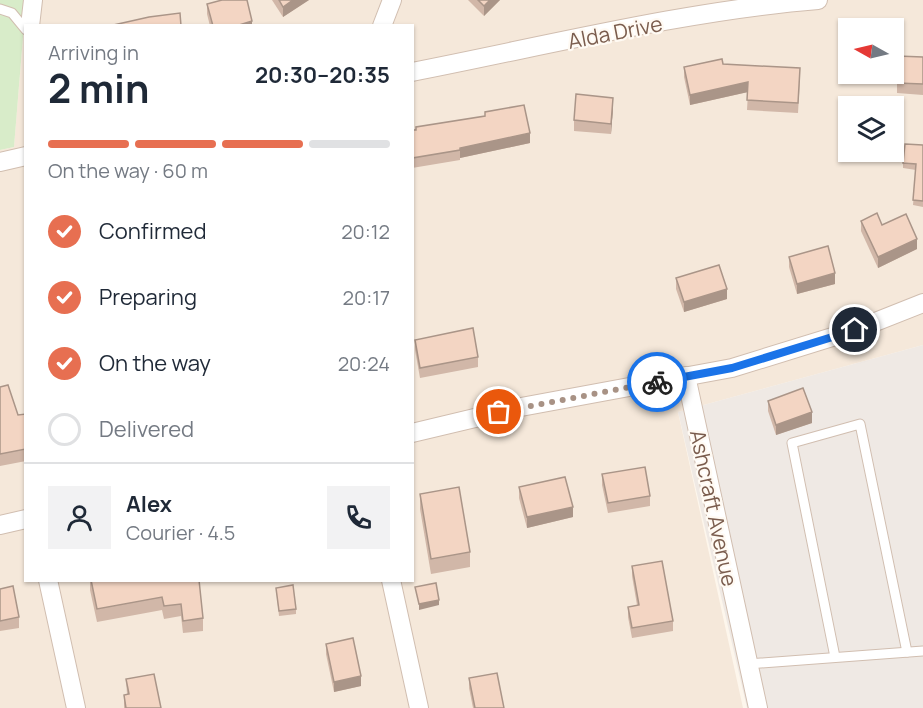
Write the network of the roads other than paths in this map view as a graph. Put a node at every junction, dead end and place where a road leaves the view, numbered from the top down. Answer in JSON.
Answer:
{"nodes":[{"id":1,"x":33,"y":0,"type":"edge"},
{"id":2,"x":392,"y":0,"type":"edge"},
{"id":3,"x":818,"y":0,"type":"edge"},
{"id":4,"x":0,"y":9,"type":"edge"},
{"id":5,"x":30,"y":24,"type":"edge"},
{"id":6,"x":383,"y":24,"type":"edge"},
{"id":7,"x":24,"y":28,"type":"edge"},
{"id":8,"x":414,"y":72,"type":"edge"},
{"id":9,"x":24,"y":156,"type":"edge"},
{"id":10,"x":0,"y":162,"type":"edge"},
{"id":11,"x":923,"y":303,"type":"edge"},
{"id":12,"x":686,"y":376,"type":"junction"},
{"id":13,"x":414,"y":433,"type":"edge"},
{"id":14,"x":24,"y":519,"type":"edge"},
{"id":15,"x":0,"y":525,"type":"edge"},
{"id":16,"x":48,"y":582,"type":"edge"},
{"id":17,"x":390,"y":582,"type":"edge"},
{"id":18,"x":923,"y":651,"type":"edge"},
{"id":19,"x":907,"y":652,"type":"junction"},
{"id":20,"x":836,"y":657,"type":"junction"},
{"id":21,"x":748,"y":664,"type":"junction"},
{"id":22,"x":76,"y":708,"type":"edge"},
{"id":23,"x":419,"y":708,"type":"edge"},
{"id":24,"x":758,"y":708,"type":"edge"}],
"edges":[{"from":1,"to":5,"type":"street"},
{"from":2,"to":6,"type":"street"},
{"from":3,"to":8,"type":"street","name":"Alda Drive"},
{"from":4,"to":7,"type":"lane"},
{"from":9,"to":10,"type":"street"},
{"from":11,"to":12,"type":"street"},
{"from":12,"to":13,"type":"street"},
{"from":12,"to":21,"type":"street","name":"Ashcraft Avenue"},
{"from":14,"to":15,"type":"street"},
{"from":16,"to":22,"type":"street"},
{"from":17,"to":23,"type":"street"},
{"from":18,"to":19,"type":"lane"},
{"from":19,"to":20,"type":"lane"},
{"from":19,"to":20,"type":"lane"},
{"from":20,"to":21,"type":"lane"},
{"from":21,"to":24,"type":"street","name":"Ashcraft Avenue"}]}
